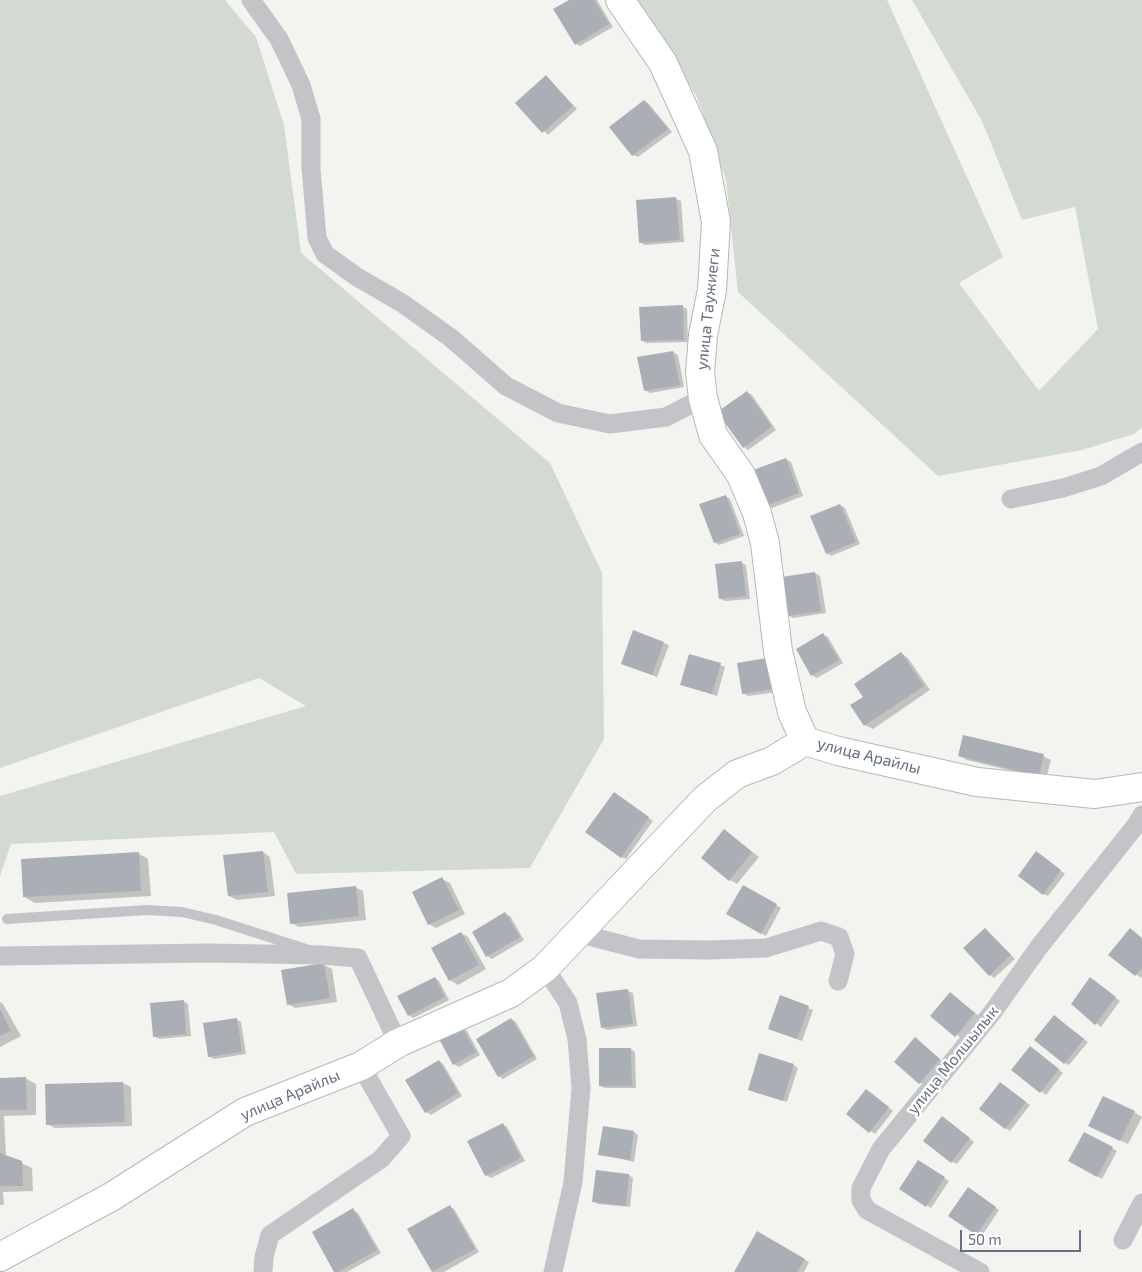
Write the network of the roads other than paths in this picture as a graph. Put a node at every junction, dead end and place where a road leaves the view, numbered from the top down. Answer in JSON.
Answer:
{"nodes":[{"id":1,"x":251,"y":0,"type":"edge"},
{"id":2,"x":620,"y":0,"type":"edge"},
{"id":3,"x":704,"y":398,"type":"junction"},
{"id":4,"x":1142,"y":452,"type":"edge"},
{"id":5,"x":1011,"y":499,"type":"dead end"},
{"id":6,"x":805,"y":741,"type":"junction"},
{"id":7,"x":1142,"y":787,"type":"edge"},
{"id":8,"x":1142,"y":815,"type":"edge"},
{"id":9,"x":7,"y":919,"type":"dead end"},
{"id":10,"x":577,"y":933,"type":"junction"},
{"id":11,"x":321,"y":955,"type":"junction"},
{"id":12,"x":0,"y":956,"type":"edge"},
{"id":13,"x":545,"y":968,"type":"junction"},
{"id":14,"x":838,"y":981,"type":"dead end"},
{"id":15,"x":398,"y":1043,"type":"junction"},
{"id":16,"x":361,"y":1066,"type":"junction"},
{"id":17,"x":1142,"y":1203,"type":"edge"},
{"id":18,"x":1123,"y":1240,"type":"dead end"},
{"id":19,"x":0,"y":1257,"type":"edge"},
{"id":20,"x":262,"y":1272,"type":"edge"},
{"id":21,"x":553,"y":1272,"type":"edge"},
{"id":22,"x":980,"y":1272,"type":"edge"}],
"edges":[{"from":1,"to":3,"type":"street"},
{"from":2,"to":3,"type":"street","name":"улица Таужиеги"},
{"from":3,"to":6,"type":"street","name":"улица Таужиеги"},
{"from":4,"to":5,"type":"street"},
{"from":6,"to":7,"type":"street","name":"улица Арайлы"},
{"from":6,"to":10,"type":"street","name":"улица Арайлы"},
{"from":8,"to":22,"type":"street","name":"улица Молшылык"},
{"from":9,"to":11,"type":"lane"},
{"from":10,"to":13,"type":"street","name":"улица Арайлы"},
{"from":10,"to":14,"type":"street"},
{"from":11,"to":12,"type":"street"},
{"from":11,"to":15,"type":"street"},
{"from":13,"to":15,"type":"street","name":"улица Арайлы"},
{"from":13,"to":21,"type":"street"},
{"from":15,"to":16,"type":"street","name":"улица Арайлы"},
{"from":16,"to":19,"type":"street","name":"улица Арайлы"},
{"from":16,"to":20,"type":"street"},
{"from":17,"to":18,"type":"street"}]}
